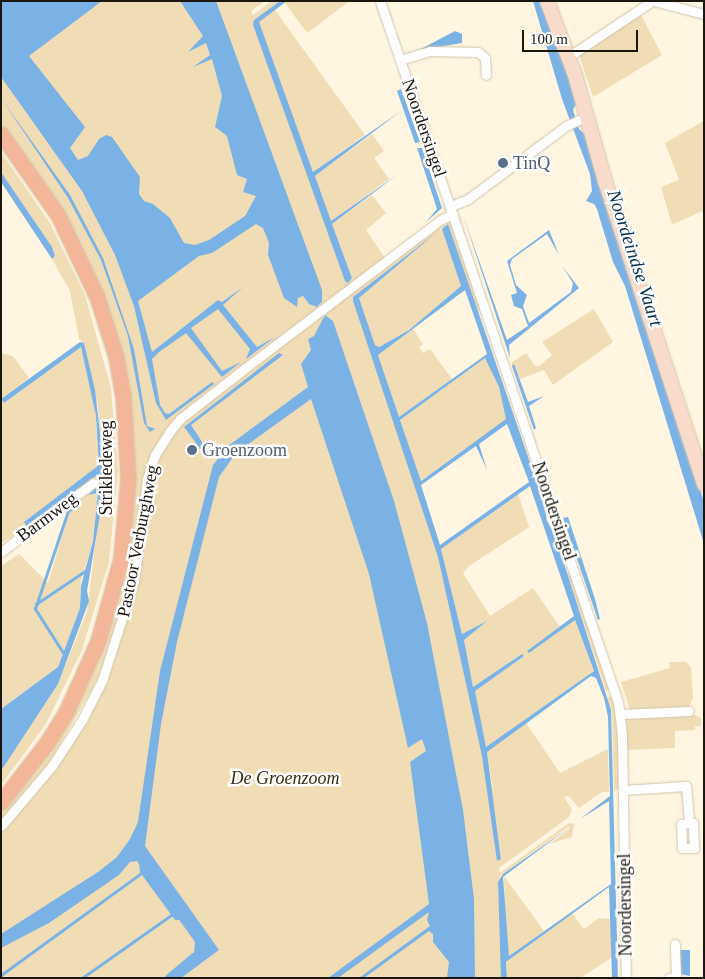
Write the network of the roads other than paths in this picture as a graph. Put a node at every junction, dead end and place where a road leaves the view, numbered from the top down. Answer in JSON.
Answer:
{"nodes":[{"id":1,"x":380,"y":1,"type":"edge"},
{"id":2,"x":547,"y":1,"type":"edge"},
{"id":3,"x":653,"y":1,"type":"edge"},
{"id":4,"x":704,"y":14,"type":"edge"},
{"id":5,"x":571,"y":55,"type":"junction"},
{"id":6,"x":400,"y":60,"type":"junction"},
{"id":7,"x":486,"y":74,"type":"dead end"},
{"id":8,"x":578,"y":120,"type":"junction"},
{"id":9,"x":1,"y":134,"type":"edge"},
{"id":10,"x":1,"y":149,"type":"edge"},
{"id":11,"x":452,"y":210,"type":"junction"},
{"id":12,"x":703,"y":477,"type":"edge"},
{"id":13,"x":93,"y":482,"type":"dead end"},
{"id":14,"x":1,"y":552,"type":"edge"},
{"id":15,"x":689,"y":711,"type":"dead end"},
{"id":16,"x":621,"y":714,"type":"junction"},
{"id":17,"x":1,"y":789,"type":"edge"},
{"id":18,"x":623,"y":790,"type":"junction"},
{"id":19,"x":1,"y":802,"type":"edge"},
{"id":20,"x":689,"y":823,"type":"dead end"},
{"id":21,"x":1,"y":826,"type":"edge"},
{"id":22,"x":675,"y":944,"type":"dead end"},
{"id":23,"x":626,"y":978,"type":"edge"},
{"id":24,"x":669,"y":978,"type":"edge"}],
"edges":[{"from":1,"to":6,"type":"street","name":"Noordersingel"},
{"from":2,"to":5,"type":"street"},
{"from":3,"to":4,"type":"street"},
{"from":3,"to":5,"type":"street"},
{"from":5,"to":8,"type":"street"},
{"from":6,"to":7,"type":"street","name":"Noordersingel"},
{"from":6,"to":11,"type":"street","name":"Noordersingel"},
{"from":8,"to":11,"type":"street","name":"Pastoor Verburghweg"},
{"from":8,"to":12,"type":"street"},
{"from":9,"to":19,"type":"main road","name":"Strikledeweg"},
{"from":10,"to":17,"type":"main road","name":"Strikledeweg"},
{"from":11,"to":16,"type":"street","name":"Noordersingel"},
{"from":11,"to":21,"type":"street","name":"Pastoor Verburghweg"},
{"from":13,"to":14,"type":"street","name":"Barmweg"},
{"from":15,"to":16,"type":"street"},
{"from":16,"to":18,"type":"street","name":"Noordersingel"},
{"from":18,"to":20,"type":"street"},
{"from":18,"to":23,"type":"street","name":"Noordersingel"},
{"from":22,"to":24,"type":"street"}]}
